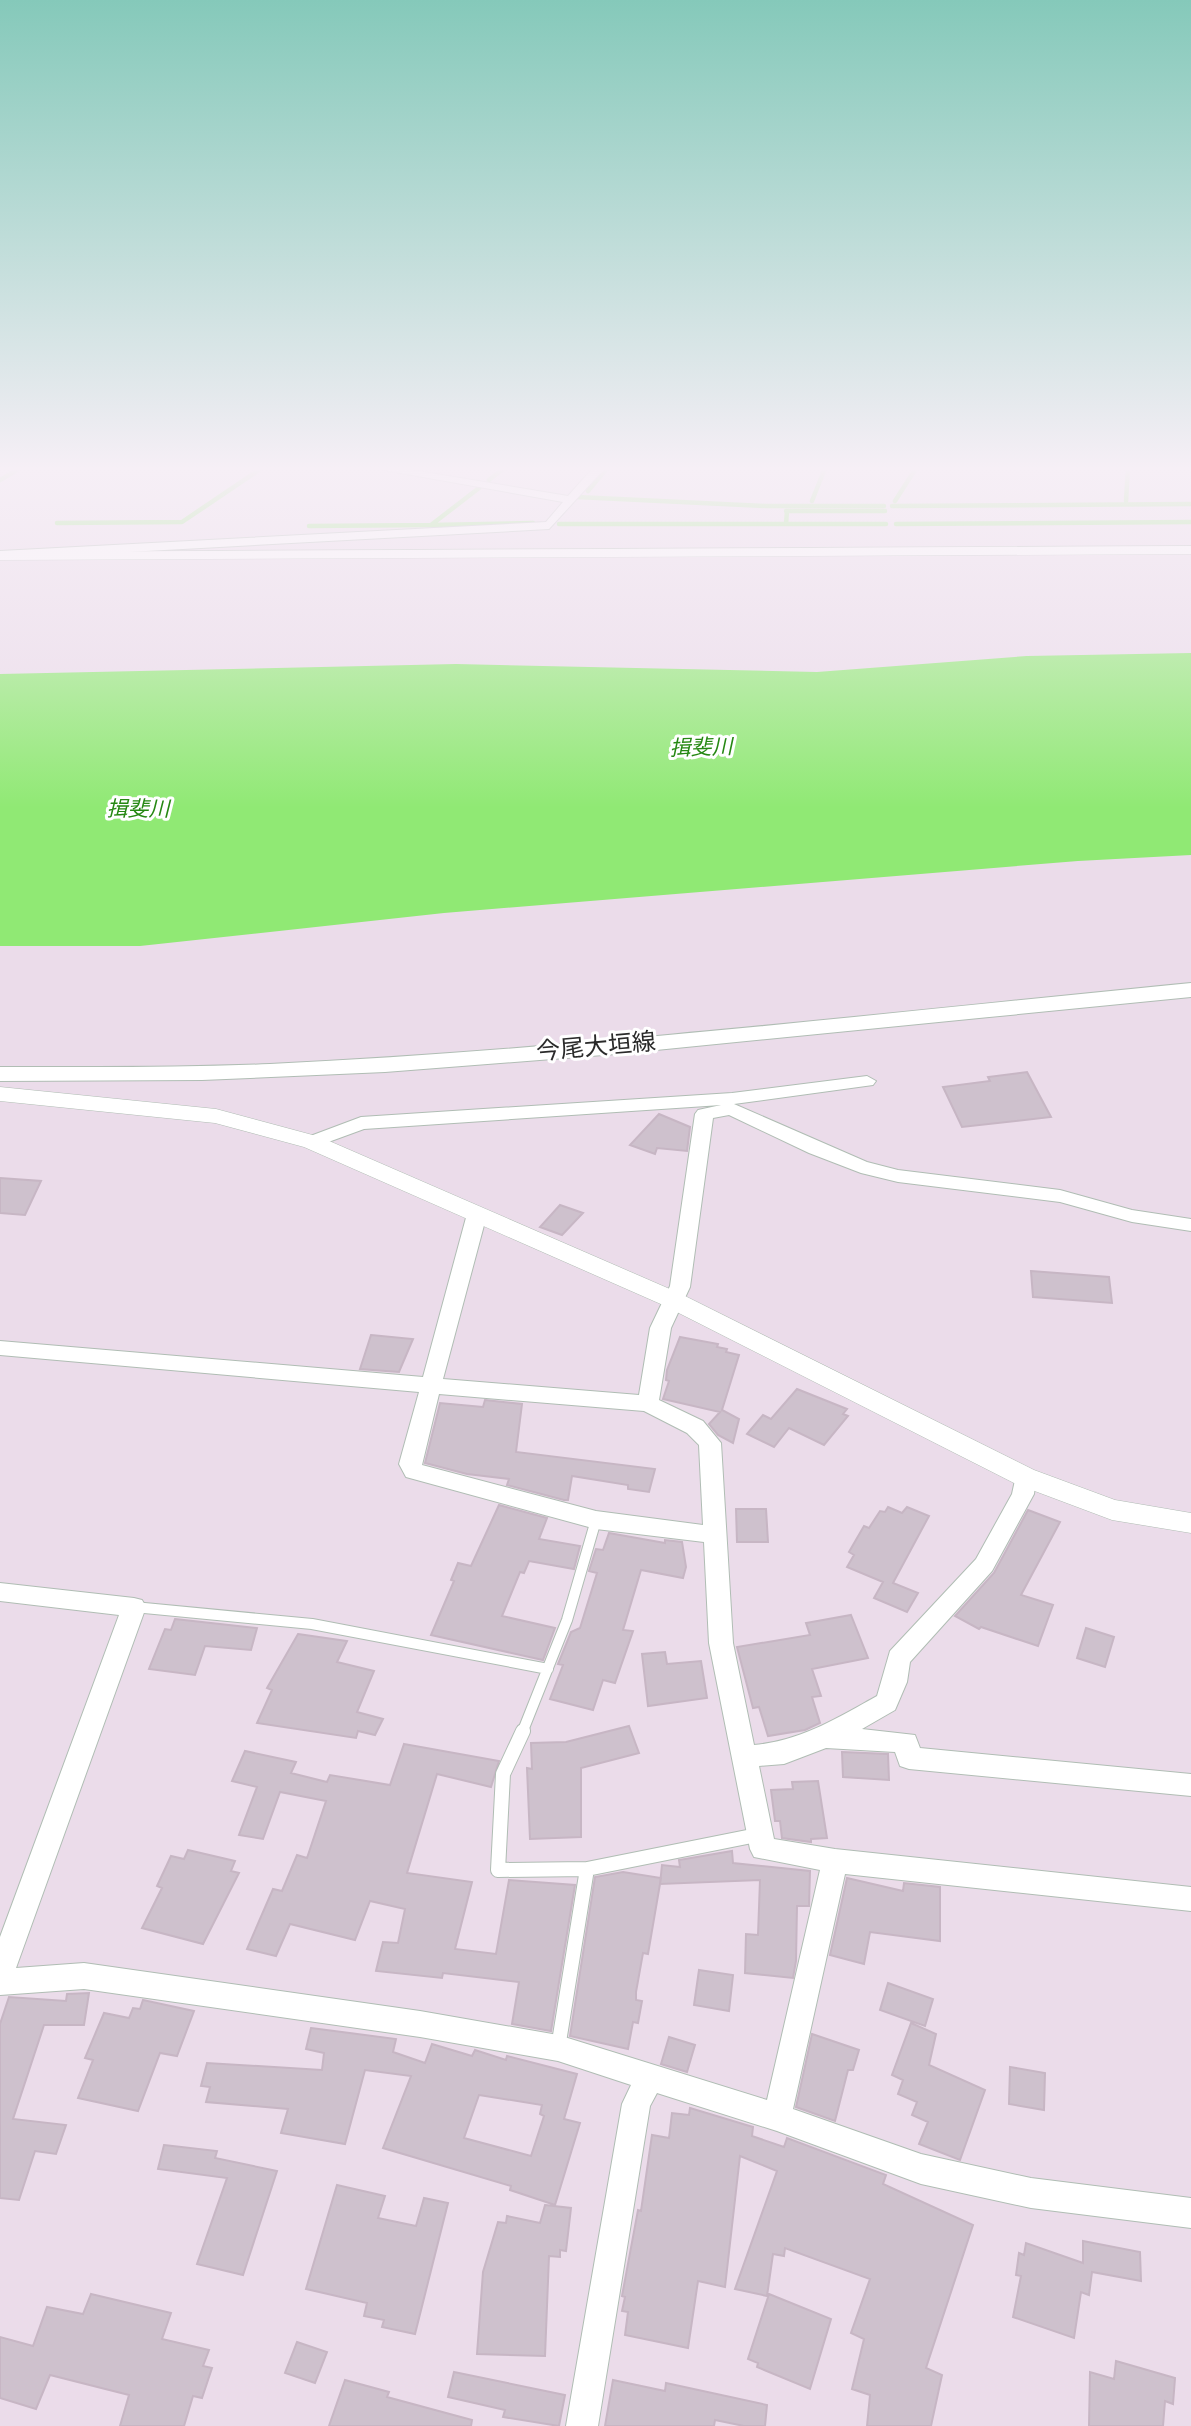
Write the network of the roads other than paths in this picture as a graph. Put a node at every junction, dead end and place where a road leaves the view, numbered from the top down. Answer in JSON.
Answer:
{"nodes":[{"id":1,"x":1191,"y":990,"type":"edge"},
{"id":2,"x":0,"y":1074,"type":"edge"},
{"id":3,"x":867,"y":1080,"type":"dead end"},
{"id":4,"x":0,"y":1094,"type":"edge"},
{"id":5,"x":312,"y":1142,"type":"junction"},
{"id":6,"x":477,"y":1214,"type":"junction"},
{"id":7,"x":1191,"y":1225,"type":"edge"},
{"id":8,"x":671,"y":1299,"type":"junction"},
{"id":9,"x":0,"y":1348,"type":"edge"},
{"id":10,"x":431,"y":1387,"type":"junction"},
{"id":11,"x":648,"y":1404,"type":"junction"},
{"id":12,"x":1025,"y":1477,"type":"junction"},
{"id":13,"x":596,"y":1520,"type":"junction"},
{"id":14,"x":1191,"y":1523,"type":"edge"},
{"id":15,"x":715,"y":1535,"type":"junction"},
{"id":16,"x":0,"y":1592,"type":"edge"},
{"id":17,"x":134,"y":1607,"type":"junction"},
{"id":18,"x":548,"y":1669,"type":"junction"},
{"id":19,"x":825,"y":1737,"type":"junction"},
{"id":20,"x":745,"y":1757,"type":"junction"},
{"id":21,"x":1191,"y":1784,"type":"edge"},
{"id":22,"x":758,"y":1835,"type":"junction"},
{"id":23,"x":835,"y":1861,"type":"junction"},
{"id":24,"x":587,"y":1869,"type":"junction"},
{"id":25,"x":1191,"y":1899,"type":"edge"},
{"id":26,"x":0,"y":1974,"type":"edge"},
{"id":27,"x":0,"y":1982,"type":"edge"},
{"id":28,"x":558,"y":2049,"type":"junction"},
{"id":29,"x":649,"y":2078,"type":"junction"},
{"id":30,"x":777,"y":2117,"type":"junction"},
{"id":31,"x":1191,"y":2213,"type":"edge"},
{"id":32,"x":582,"y":2426,"type":"edge"}],
"edges":[{"from":1,"to":2,"type":"main road","name":"今尾大垣線"},
{"from":3,"to":5,"type":"street"},
{"from":4,"to":5,"type":"street"},
{"from":5,"to":6,"type":"street"},
{"from":6,"to":8,"type":"street"},
{"from":6,"to":10,"type":"street"},
{"from":7,"to":8,"type":"street"},
{"from":8,"to":11,"type":"street"},
{"from":8,"to":12,"type":"street"},
{"from":9,"to":10,"type":"street"},
{"from":10,"to":11,"type":"street"},
{"from":10,"to":13,"type":"street"},
{"from":11,"to":15,"type":"street"},
{"from":12,"to":14,"type":"street"},
{"from":12,"to":19,"type":"street"},
{"from":13,"to":15,"type":"street"},
{"from":13,"to":18,"type":"lane"},
{"from":15,"to":20,"type":"street"},
{"from":16,"to":17,"type":"street"},
{"from":17,"to":18,"type":"lane"},
{"from":17,"to":26,"type":"street"},
{"from":18,"to":24,"type":"lane"},
{"from":19,"to":20,"type":"street"},
{"from":19,"to":21,"type":"street"},
{"from":20,"to":22,"type":"street"},
{"from":22,"to":23,"type":"street"},
{"from":22,"to":24,"type":"lane"},
{"from":23,"to":25,"type":"street"},
{"from":23,"to":30,"type":"street"},
{"from":24,"to":28,"type":"lane"},
{"from":27,"to":28,"type":"street"},
{"from":28,"to":29,"type":"street"},
{"from":29,"to":30,"type":"street"},
{"from":29,"to":32,"type":"street"},
{"from":30,"to":31,"type":"street"}]}
